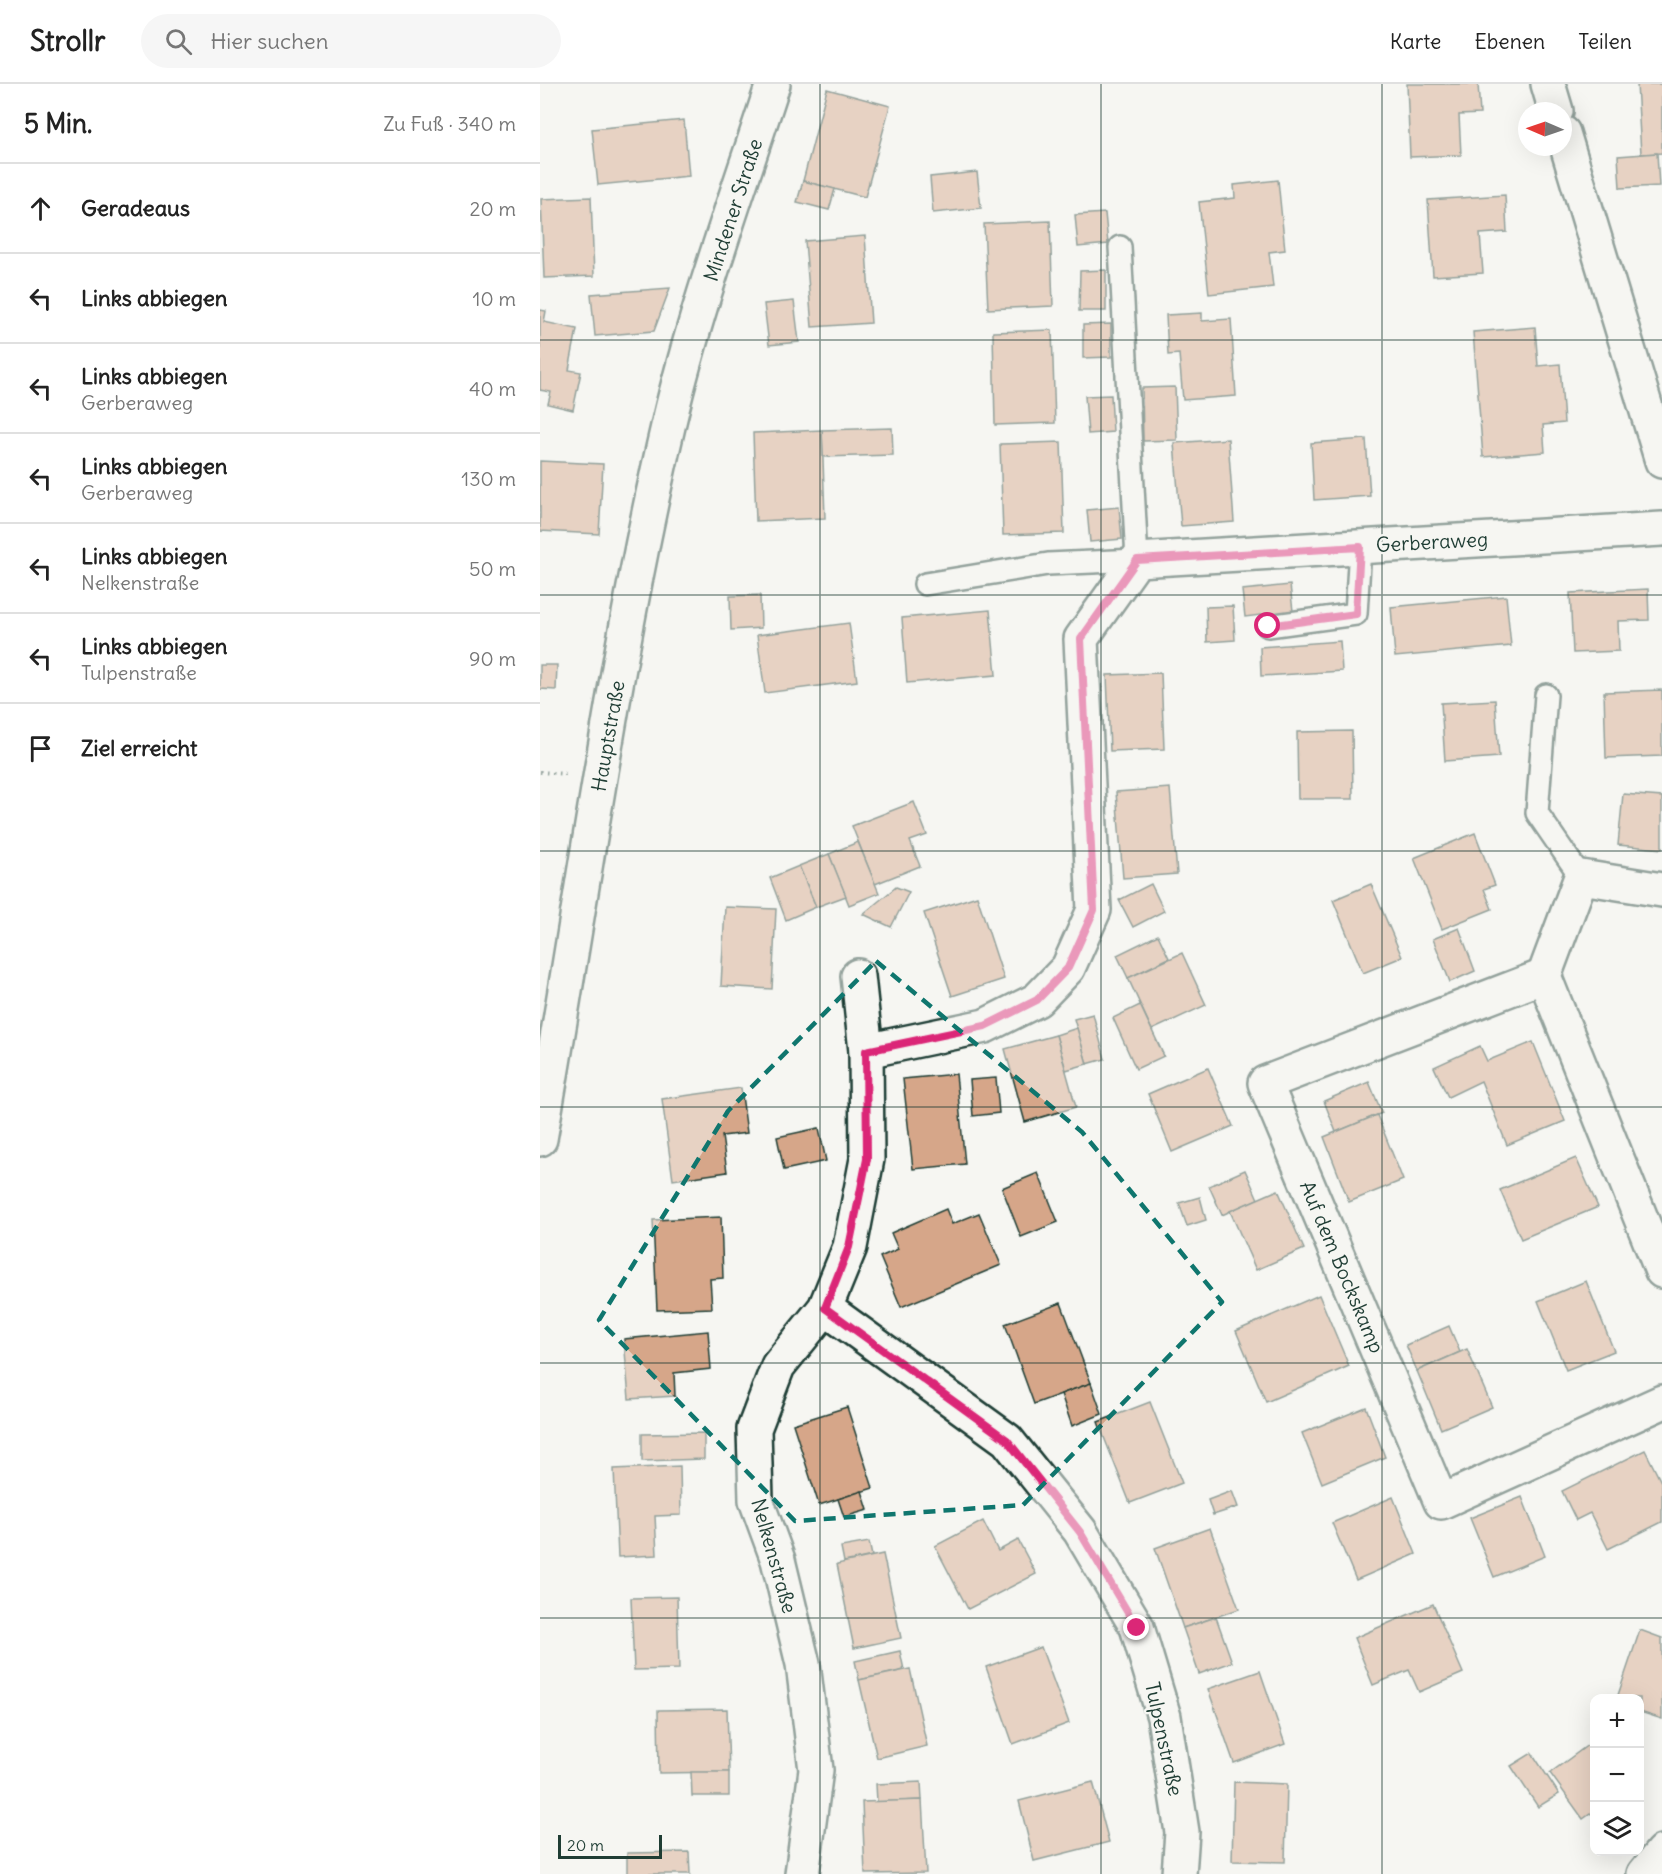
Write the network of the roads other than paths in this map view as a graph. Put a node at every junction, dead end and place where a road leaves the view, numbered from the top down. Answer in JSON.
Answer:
{"nodes":[{"id":1,"x":773,"y":84,"type":"edge"},
{"id":2,"x":1548,"y":84,"type":"edge"},
{"id":3,"x":1553,"y":102,"type":"edge"},
{"id":4,"x":1571,"y":156,"type":"edge"},
{"id":5,"x":1120,"y":247,"type":"dead end"},
{"id":6,"x":692,"y":336,"type":"joint"},
{"id":7,"x":1655,"y":415,"type":"edge"},
{"id":8,"x":1662,"y":462,"type":"edge"},
{"id":9,"x":1662,"y":529,"type":"edge"},
{"id":10,"x":1360,"y":547,"type":"junction"},
{"id":11,"x":1137,"y":560,"type":"junction"},
{"id":12,"x":925,"y":584,"type":"dead end"},
{"id":13,"x":1268,"y":626,"type":"dead end"},
{"id":14,"x":1546,"y":695,"type":"dead end"},
{"id":15,"x":1581,"y":877,"type":"junction"},
{"id":16,"x":1662,"y":890,"type":"edge"},
{"id":17,"x":858,"y":976,"type":"dead end"},
{"id":18,"x":1544,"y":976,"type":"junction"},
{"id":19,"x":866,"y":1051,"type":"junction"},
{"id":20,"x":540,"y":1139,"type":"edge"},
{"id":21,"x":1662,"y":1271,"type":"edge"},
{"id":22,"x":825,"y":1308,"type":"junction"},
{"id":23,"x":1662,"y":1402,"type":"edge"},
{"id":24,"x":1662,"y":1852,"type":"edge"},
{"id":25,"x":802,"y":1874,"type":"edge"},
{"id":26,"x":1179,"y":1874,"type":"edge"},
{"id":27,"x":1644,"y":1874,"type":"edge"}],
"edges":[{"from":1,"to":6,"type":"street","name":"Mindener Straße"},
{"from":2,"to":3,"type":"street"},
{"from":4,"to":7,"type":"street"},
{"from":5,"to":11,"type":"lane"},
{"from":6,"to":20,"type":"street","name":"Hauptstraße"},
{"from":7,"to":8,"type":"street"},
{"from":9,"to":10,"type":"street","name":"Gerberaweg"},
{"from":10,"to":11,"type":"street","name":"Gerberaweg"},
{"from":10,"to":13,"type":"lane"},
{"from":11,"to":12,"type":"lane"},
{"from":11,"to":19,"type":"street"},
{"from":14,"to":15,"type":"lane"},
{"from":15,"to":16,"type":"street"},
{"from":15,"to":18,"type":"street"},
{"from":17,"to":19,"type":"street","name":"Nelkenstraße"},
{"from":18,"to":21,"type":"street"},
{"from":18,"to":23,"type":"street","name":"Auf dem Bockskamp"},
{"from":19,"to":22,"type":"street","name":"Nelkenstraße"},
{"from":22,"to":25,"type":"street","name":"Nelkenstraße"},
{"from":22,"to":26,"type":"street","name":"Tulpenstraße"},
{"from":24,"to":27,"type":"street"}]}
